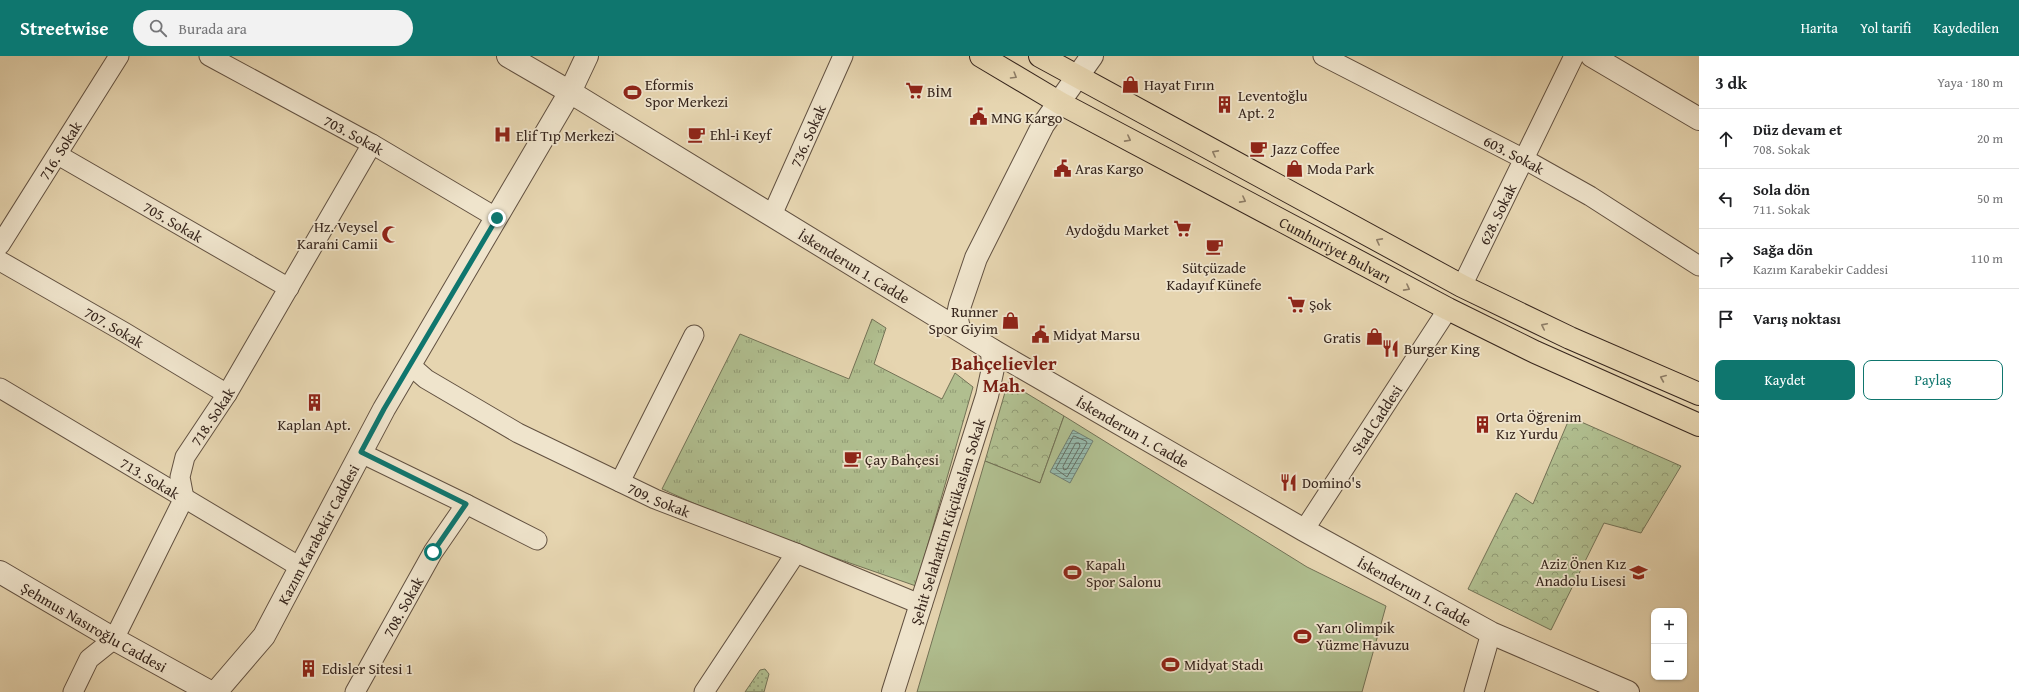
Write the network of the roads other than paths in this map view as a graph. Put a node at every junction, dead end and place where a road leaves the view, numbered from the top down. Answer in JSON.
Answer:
{"nodes":[{"id":1,"x":119,"y":56,"type":"edge"},
{"id":2,"x":209,"y":56,"type":"edge"},
{"id":3,"x":508,"y":56,"type":"edge"},
{"id":4,"x":587,"y":56,"type":"edge"},
{"id":5,"x":843,"y":56,"type":"edge"},
{"id":6,"x":981,"y":56,"type":"edge"},
{"id":7,"x":1040,"y":56,"type":"edge"},
{"id":8,"x":1092,"y":56,"type":"edge"},
{"id":9,"x":1323,"y":56,"type":"edge"},
{"id":10,"x":1574,"y":56,"type":"edge"},
{"id":11,"x":1592,"y":56,"type":"edge"},
{"id":12,"x":1079,"y":77,"type":"junction"},
{"id":13,"x":570,"y":92,"type":"junction"},
{"id":14,"x":1060,"y":104,"type":"junction"},
{"id":15,"x":1699,"y":119,"type":"edge"},
{"id":16,"x":372,"y":144,"type":"junction"},
{"id":17,"x":58,"y":155,"type":"junction"},
{"id":18,"x":1524,"y":160,"type":"junction"},
{"id":19,"x":772,"y":215,"type":"junction"},
{"id":20,"x":497,"y":218,"type":"junction"},
{"id":21,"x":0,"y":245,"type":"edge"},
{"id":22,"x":0,"y":261,"type":"edge"},
{"id":23,"x":1699,"y":266,"type":"edge"},
{"id":24,"x":1462,"y":286,"type":"junction"},
{"id":25,"x":289,"y":288,"type":"junction"},
{"id":26,"x":1448,"y":310,"type":"junction"},
{"id":27,"x":959,"y":329,"type":"junction"},
{"id":28,"x":694,"y":335,"type":"dead end"},
{"id":29,"x":992,"y":350,"type":"junction"},
{"id":30,"x":410,"y":365,"type":"junction"},
{"id":31,"x":0,"y":388,"type":"edge"},
{"id":32,"x":227,"y":394,"type":"junction"},
{"id":33,"x":1699,"y":394,"type":"edge"},
{"id":34,"x":1699,"y":425,"type":"edge"},
{"id":35,"x":361,"y":452,"type":"junction"},
{"id":36,"x":620,"y":482,"type":"junction"},
{"id":37,"x":184,"y":498,"type":"junction"},
{"id":38,"x":466,"y":504,"type":"junction"},
{"id":39,"x":1304,"y":530,"type":"junction"},
{"id":40,"x":537,"y":540,"type":"dead end"},
{"id":41,"x":796,"y":553,"type":"junction"},
{"id":42,"x":300,"y":567,"type":"junction"},
{"id":43,"x":0,"y":572,"type":"edge"},
{"id":44,"x":922,"y":605,"type":"junction"},
{"id":45,"x":1491,"y":633,"type":"junction"},
{"id":46,"x":114,"y":639,"type":"junction"},
{"id":47,"x":73,"y":692,"type":"edge"},
{"id":48,"x":210,"y":692,"type":"edge"},
{"id":49,"x":216,"y":692,"type":"edge"},
{"id":50,"x":355,"y":692,"type":"edge"},
{"id":51,"x":704,"y":692,"type":"edge"},
{"id":52,"x":893,"y":692,"type":"edge"},
{"id":53,"x":1474,"y":692,"type":"edge"},
{"id":54,"x":1628,"y":692,"type":"edge"}],
"edges":[{"from":1,"to":17,"type":"street","name":"716. Sokak"},
{"from":2,"to":16,"type":"street","name":"703. Sokak"},
{"from":3,"to":13,"type":"street","name":"İskenderun 1. Cadde"},
{"from":4,"to":13,"type":"street","name":"Kazım Karabekir Caddesi"},
{"from":5,"to":19,"type":"street","name":"736. Sokak"},
{"from":6,"to":14,"type":"main road","name":"Cumhuriyet Bulvarı","one_way":true},
{"from":7,"to":12,"type":"main road","name":"Cumhuriyet Bulvarı"},
{"from":8,"to":12,"type":"street"},
{"from":9,"to":18,"type":"street","name":"603. Sokak"},
{"from":10,"to":18,"type":"street","name":"628. Sokak"},
{"from":11,"to":15,"type":"street"},
{"from":12,"to":14,"type":"street"},
{"from":24,"to":12,"type":"main road","name":"Cumhuriyet Bulvarı","one_way":true},
{"from":13,"to":19,"type":"street","name":"İskenderun 1. Cadde"},
{"from":13,"to":20,"type":"street","name":"Kazım Karabekir Caddesi"},
{"from":14,"to":26,"type":"main road","name":"Cumhuriyet Bulvarı","one_way":true},
{"from":14,"to":27,"type":"street"},
{"from":16,"to":20,"type":"street","name":"703. Sokak"},
{"from":16,"to":25,"type":"street","name":"718. Sokak"},
{"from":17,"to":21,"type":"street","name":"716. Sokak"},
{"from":17,"to":25,"type":"street","name":"705. Sokak"},
{"from":18,"to":23,"type":"street","name":"603. Sokak"},
{"from":18,"to":24,"type":"street","name":"628. Sokak"},
{"from":19,"to":27,"type":"street","name":"İskenderun 1. Cadde"},
{"from":20,"to":30,"type":"street","name":"Kazım Karabekir Caddesi"},
{"from":22,"to":32,"type":"street","name":"707. Sokak"},
{"from":33,"to":24,"type":"main road","name":"Cumhuriyet Bulvarı","one_way":true},
{"from":25,"to":32,"type":"street","name":"718. Sokak"},
{"from":26,"to":34,"type":"main road","name":"Cumhuriyet Bulvarı"},
{"from":26,"to":39,"type":"street","name":"Stad Caddesi"},
{"from":27,"to":29,"type":"street","name":"İskenderun 1. Cadde"},
{"from":28,"to":36,"type":"street"},
{"from":29,"to":39,"type":"street","name":"İskenderun 1. Cadde"},
{"from":29,"to":44,"type":"street","name":"Şehit Selahattin Küçükaslan Sokak"},
{"from":30,"to":35,"type":"street","name":"Kazım Karabekir Caddesi"},
{"from":30,"to":36,"type":"street","name":"709. Sokak"},
{"from":31,"to":37,"type":"street","name":"713. Sokak"},
{"from":32,"to":37,"type":"street","name":"718. Sokak"},
{"from":35,"to":38,"type":"street"},
{"from":35,"to":42,"type":"street","name":"Kazım Karabekir Caddesi"},
{"from":36,"to":41,"type":"street","name":"709. Sokak"},
{"from":37,"to":42,"type":"street","name":"713. Sokak"},
{"from":37,"to":46,"type":"street"},
{"from":38,"to":40,"type":"street"},
{"from":38,"to":50,"type":"street","name":"708. Sokak"},
{"from":39,"to":45,"type":"street","name":"İskenderun 1. Cadde"},
{"from":41,"to":44,"type":"street","name":"709. Sokak"},
{"from":41,"to":51,"type":"street"},
{"from":42,"to":49,"type":"street","name":"Kazım Karabekir Caddesi"},
{"from":43,"to":46,"type":"street","name":"Şehmus Nasıroğlu Caddesi"},
{"from":44,"to":52,"type":"street","name":"Şehit Selahattin Küçükaslan Sokak"},
{"from":45,"to":53,"type":"street"},
{"from":45,"to":54,"type":"street","name":"İskenderun 1. Cadde"},
{"from":46,"to":47,"type":"street"},
{"from":46,"to":48,"type":"street","name":"Şehmus Nasıroğlu Caddesi"}]}
